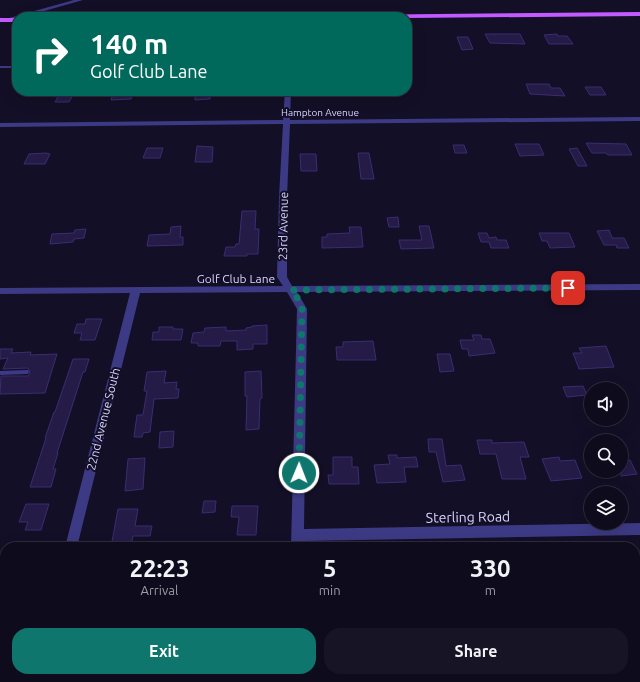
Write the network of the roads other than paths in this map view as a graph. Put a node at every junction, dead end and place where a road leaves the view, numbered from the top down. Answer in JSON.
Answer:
{"nodes":[{"id":1,"x":80,"y":0,"type":"edge"},
{"id":2,"x":33,"y":12,"type":"edge"},
{"id":3,"x":640,"y":14,"type":"edge"},
{"id":4,"x":412,"y":16,"type":"edge"},
{"id":5,"x":12,"y":17,"type":"edge"},
{"id":6,"x":1,"y":20,"type":"edge"},
{"id":7,"x":12,"y":20,"type":"edge"},
{"id":8,"x":0,"y":67,"type":"edge"},
{"id":9,"x":12,"y":67,"type":"edge"},
{"id":10,"x":288,"y":96,"type":"edge"},
{"id":11,"x":640,"y":119,"type":"edge"},
{"id":12,"x":286,"y":122,"type":"junction"},
{"id":13,"x":0,"y":125,"type":"edge"},
{"id":14,"x":640,"y":287,"type":"edge"},
{"id":15,"x":136,"y":290,"type":"junction"},
{"id":16,"x":291,"y":290,"type":"junction"},
{"id":17,"x":0,"y":291,"type":"edge"},
{"id":18,"x":0,"y":372,"type":"edge"},
{"id":19,"x":26,"y":372,"type":"dead end"},
{"id":20,"x":640,"y":529,"type":"edge"},
{"id":21,"x":298,"y":541,"type":"edge"},
{"id":22,"x":72,"y":542,"type":"edge"}],
"edges":[{"from":1,"to":2,"type":"street"},
{"from":3,"to":4,"type":"main road"},
{"from":5,"to":6,"type":"street"},
{"from":6,"to":7,"type":"main road"},
{"from":8,"to":9,"type":"lane"},
{"from":10,"to":12,"type":"street","name":"23rd Avenue"},
{"from":11,"to":12,"type":"street","name":"Hampton Avenue"},
{"from":12,"to":13,"type":"street","name":"Hampton Avenue"},
{"from":12,"to":16,"type":"street","name":"23rd Avenue"},
{"from":14,"to":16,"type":"street","name":"Golf Club Lane"},
{"from":15,"to":16,"type":"street","name":"Golf Club Lane"},
{"from":15,"to":17,"type":"street","name":"Golf Club Lane"},
{"from":15,"to":22,"type":"street","name":"22nd Avenue South"},
{"from":16,"to":21,"type":"street","name":"23rd Avenue"},
{"from":18,"to":19,"type":"lane"},
{"from":20,"to":21,"type":"street","name":"Sterling Road"}]}
